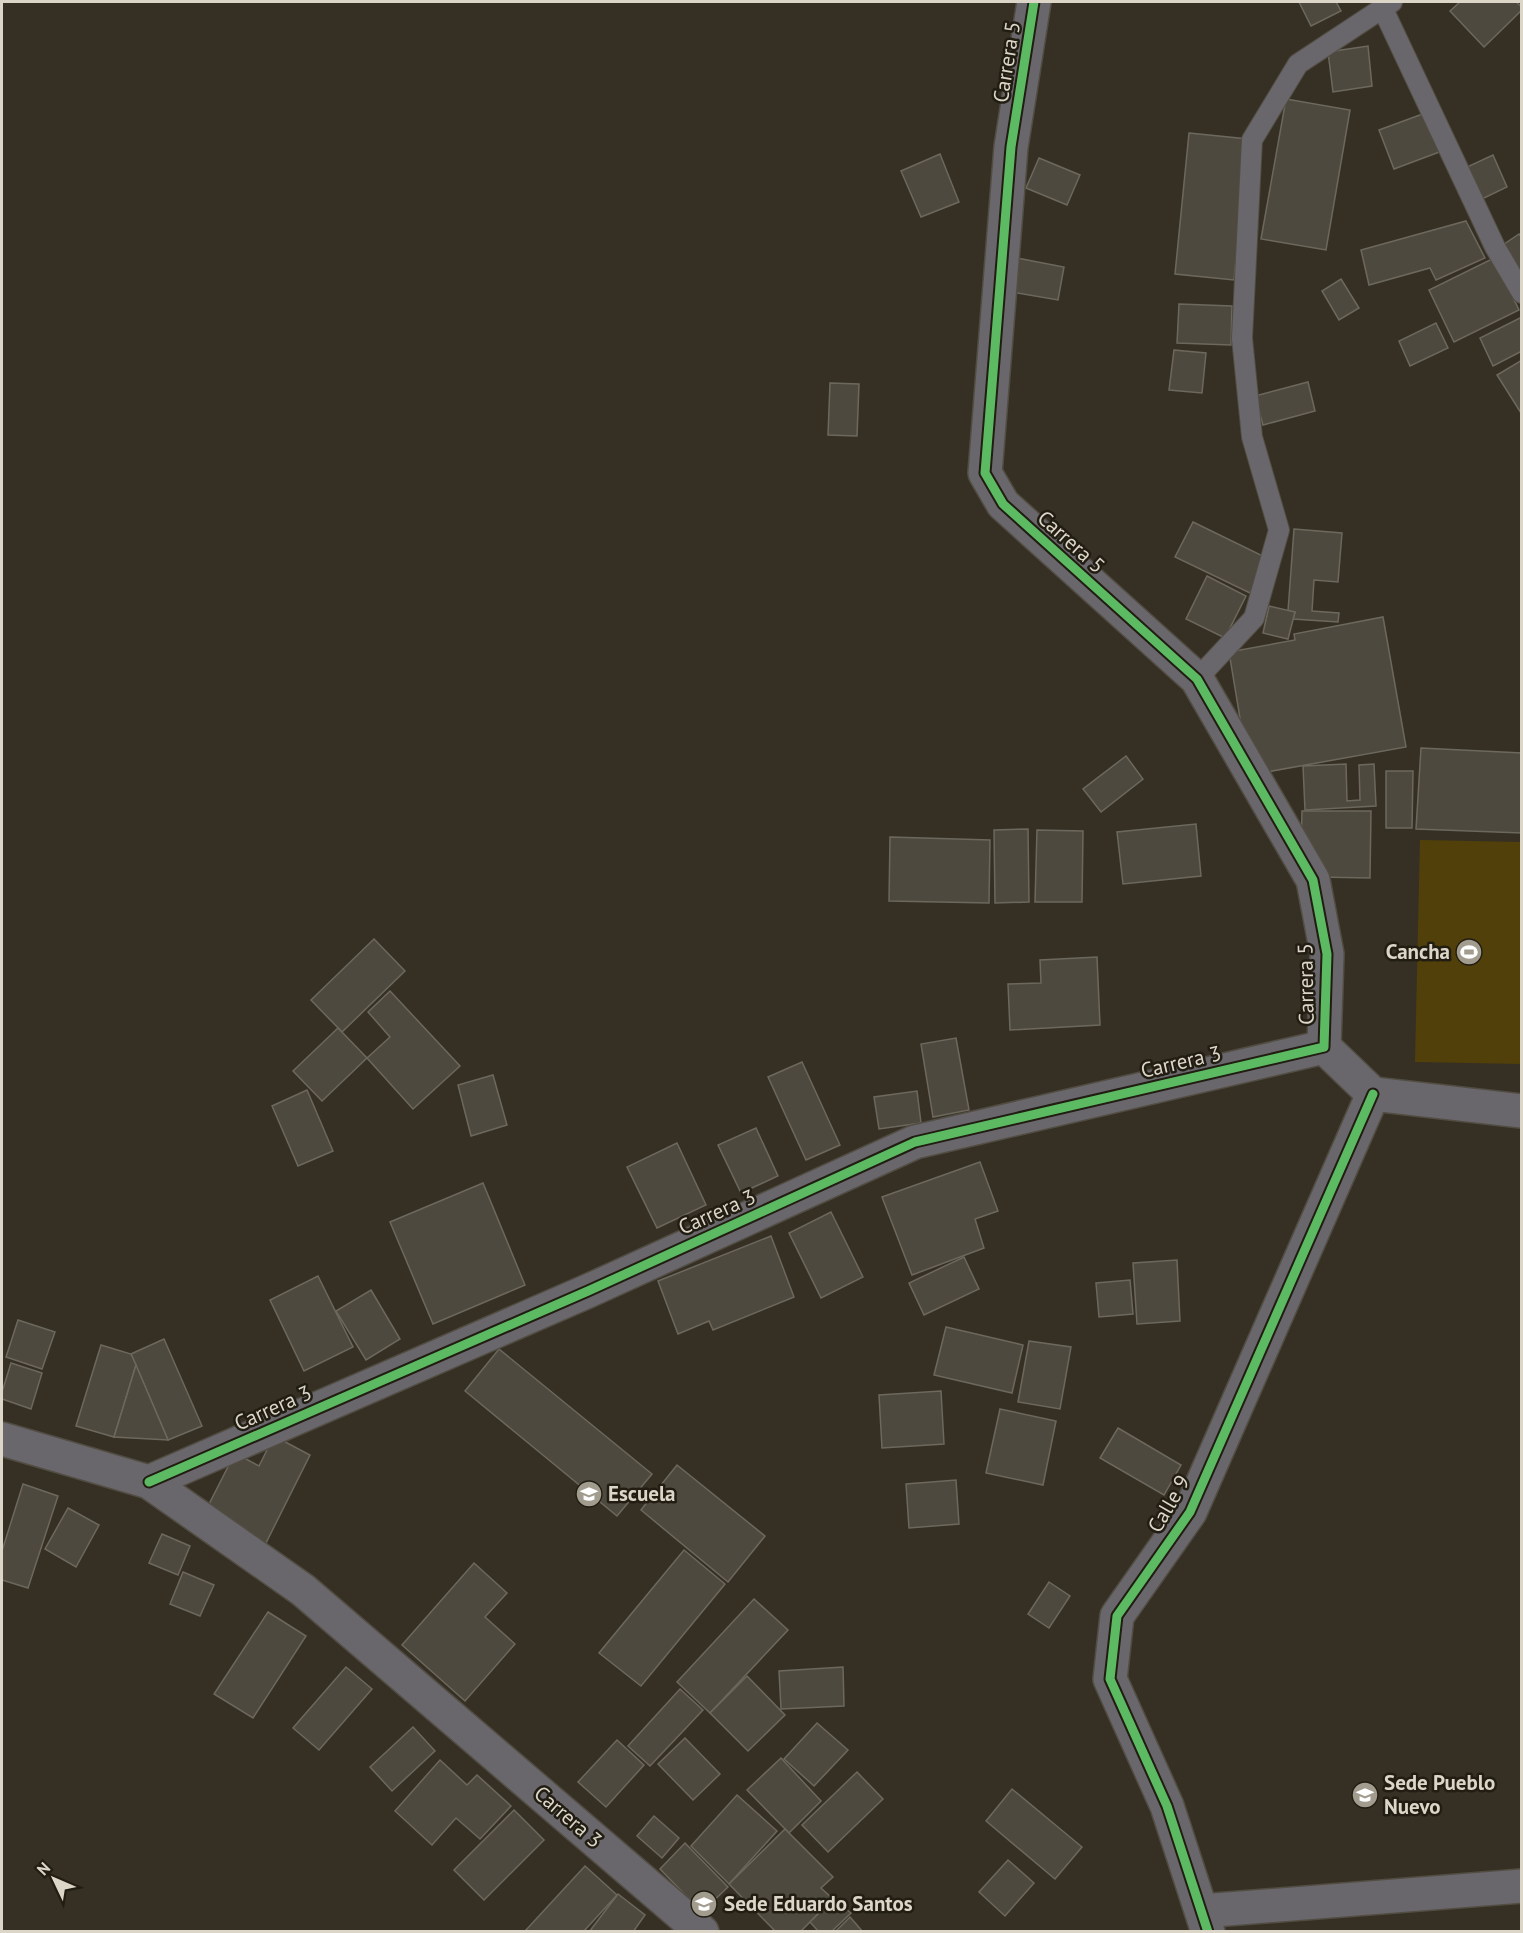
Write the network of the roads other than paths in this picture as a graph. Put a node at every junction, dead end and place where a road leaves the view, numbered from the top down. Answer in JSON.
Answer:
{"nodes":[{"id":1,"x":1034,"y":2,"type":"edge"},
{"id":2,"x":1387,"y":4,"type":"edge"},
{"id":3,"x":1521,"y":293,"type":"edge"},
{"id":4,"x":1197,"y":679,"type":"junction"},
{"id":5,"x":1324,"y":1047,"type":"junction"},
{"id":6,"x":1373,"y":1094,"type":"junction"},
{"id":7,"x":1521,"y":1112,"type":"edge"},
{"id":8,"x":2,"y":1440,"type":"edge"},
{"id":9,"x":149,"y":1482,"type":"junction"},
{"id":10,"x":1521,"y":1886,"type":"edge"},
{"id":11,"x":1205,"y":1921,"type":"edge"},
{"id":12,"x":702,"y":1932,"type":"edge"}],
"edges":[{"from":1,"to":4,"type":"street","name":"Carrera 5"},
{"from":2,"to":3,"type":"lane"},
{"from":2,"to":4,"type":"lane"},
{"from":4,"to":5,"type":"street","name":"Carrera 5"},
{"from":5,"to":6,"type":"street"},
{"from":5,"to":9,"type":"street","name":"Carrera 3"},
{"from":6,"to":7,"type":"street"},
{"from":6,"to":11,"type":"street","name":"Calle 9"},
{"from":8,"to":9,"type":"street","name":"Carrera 3"},
{"from":9,"to":12,"type":"street","name":"Carrera 3"},
{"from":10,"to":11,"type":"street"}]}
